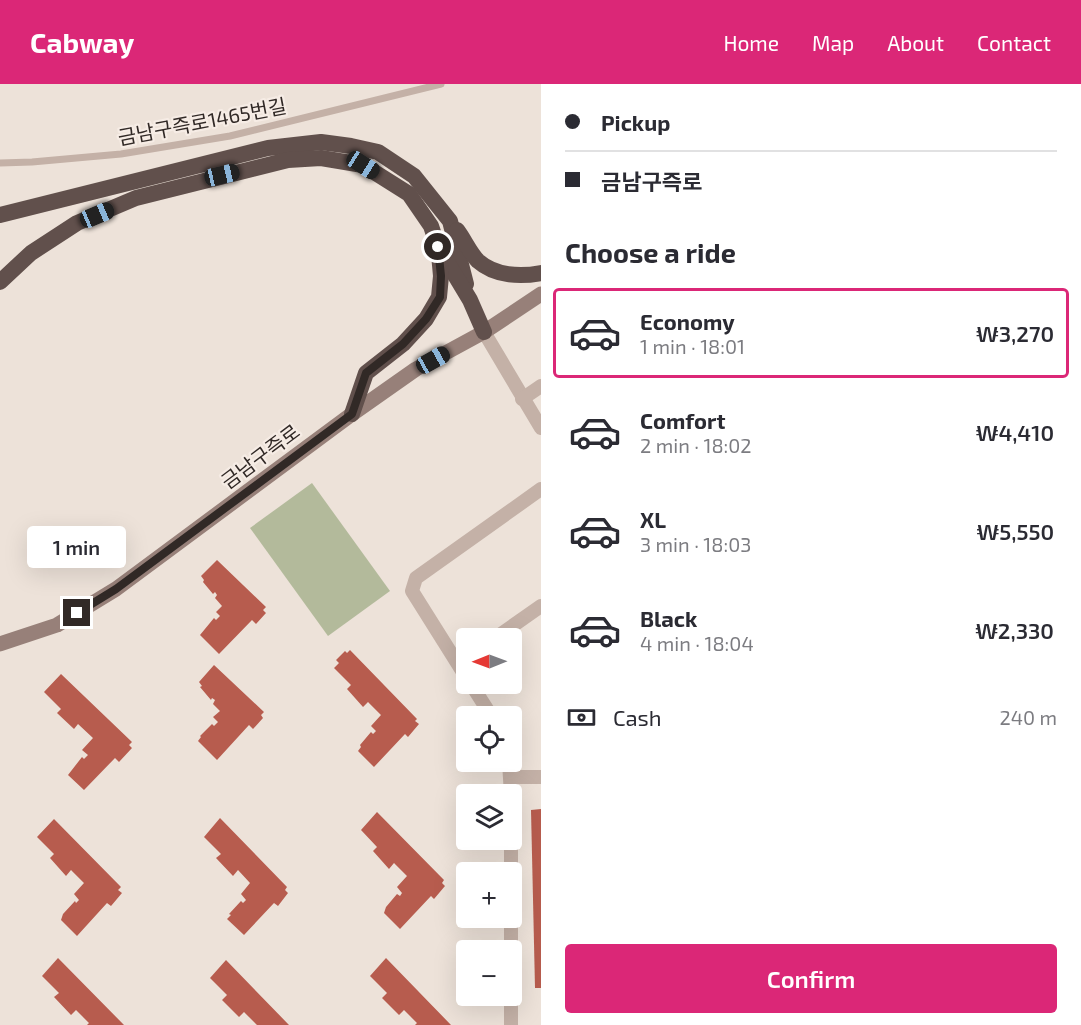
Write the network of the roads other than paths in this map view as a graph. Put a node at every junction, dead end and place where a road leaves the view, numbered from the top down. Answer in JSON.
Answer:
{"nodes":[{"id":1,"x":441,"y":84,"type":"edge"},
{"id":2,"x":0,"y":163,"type":"edge"},
{"id":3,"x":0,"y":215,"type":"edge"},
{"id":4,"x":450,"y":221,"type":"junction"},
{"id":5,"x":438,"y":247,"type":"junction"},
{"id":6,"x":541,"y":273,"type":"edge"},
{"id":7,"x":0,"y":282,"type":"edge"},
{"id":8,"x":541,"y":294,"type":"edge"},
{"id":9,"x":470,"y":300,"type":"junction"},
{"id":10,"x":484,"y":332,"type":"junction"},
{"id":11,"x":541,"y":386,"type":"edge"},
{"id":12,"x":522,"y":399,"type":"junction"},
{"id":13,"x":352,"y":414,"type":"junction"},
{"id":14,"x":541,"y":428,"type":"edge"},
{"id":15,"x":541,"y":489,"type":"edge"},
{"id":16,"x":541,"y":606,"type":"edge"},
{"id":17,"x":510,"y":628,"type":"edge"},
{"id":18,"x":0,"y":644,"type":"edge"},
{"id":19,"x":456,"y":653,"type":"edge"},
{"id":20,"x":510,"y":772,"type":"edge"},
{"id":21,"x":511,"y":777,"type":"junction"},
{"id":22,"x":541,"y":777,"type":"edge"},
{"id":23,"x":511,"y":784,"type":"edge"},
{"id":24,"x":511,"y":1006,"type":"edge"},
{"id":25,"x":511,"y":1025,"type":"edge"}],
"edges":[{"from":1,"to":2,"type":"lane","name":"금남구즉로1465번길"},
{"from":3,"to":4,"type":"highway"},
{"from":4,"to":6,"type":"highway"},
{"from":4,"to":9,"type":"highway"},
{"from":5,"to":7,"type":"highway"},
{"from":5,"to":9,"type":"highway"},
{"from":5,"to":13,"type":"highway"},
{"from":8,"to":10,"type":"main road","name":"금남구즉로"},
{"from":9,"to":10,"type":"highway"},
{"from":10,"to":12,"type":"street"},
{"from":10,"to":13,"type":"main road","name":"금남구즉로"},
{"from":11,"to":12,"type":"street"},
{"from":12,"to":14,"type":"street"},
{"from":13,"to":18,"type":"main road","name":"금남구즉로"},
{"from":15,"to":19,"type":"street"},
{"from":16,"to":17,"type":"street"},
{"from":20,"to":21,"type":"street"},
{"from":21,"to":22,"type":"street"},
{"from":21,"to":23,"type":"street"},
{"from":24,"to":25,"type":"street"}]}
